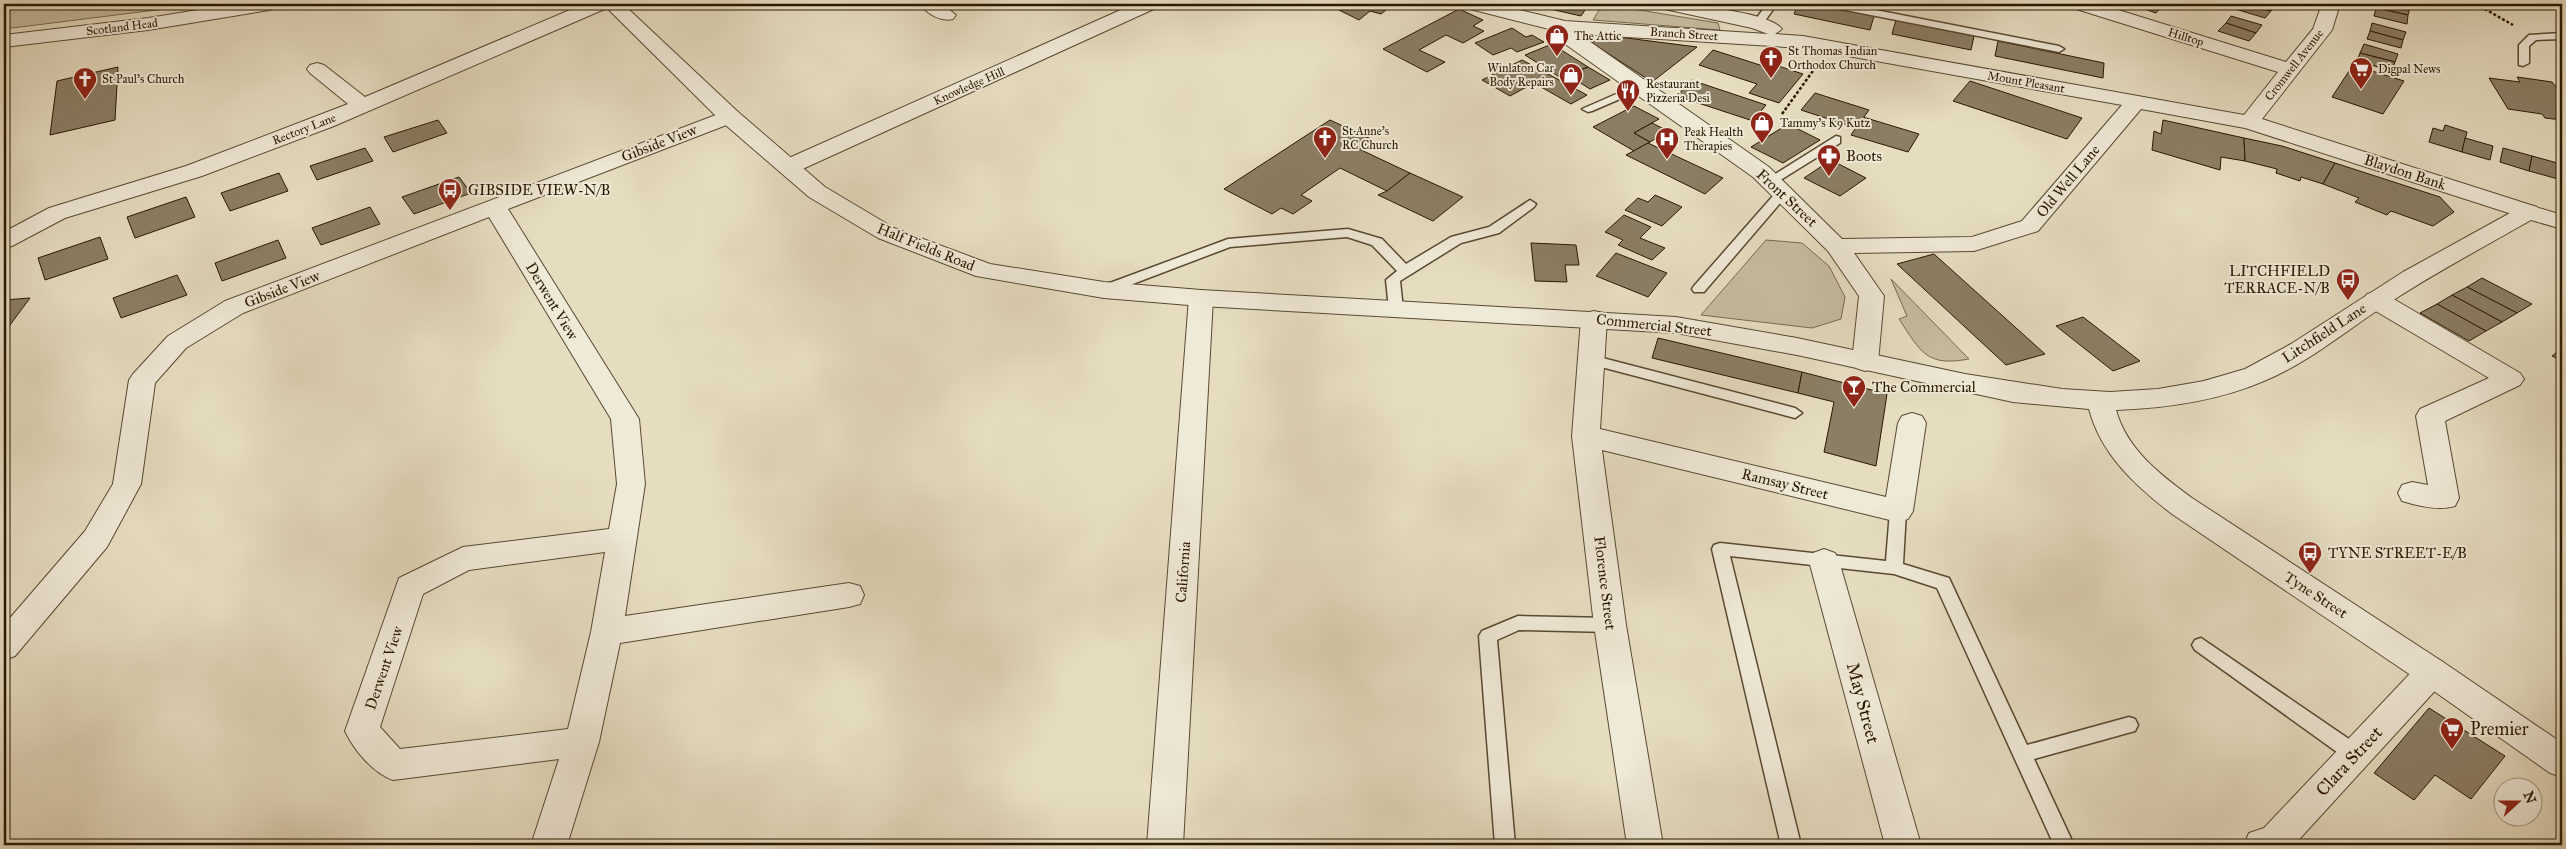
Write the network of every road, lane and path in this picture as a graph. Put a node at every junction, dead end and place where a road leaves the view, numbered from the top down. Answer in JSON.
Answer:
{"nodes":[{"id":1,"x":269,"y":4,"type":"edge"},
{"id":2,"x":600,"y":4,"type":"edge"},
{"id":3,"x":612,"y":4,"type":"edge"},
{"id":4,"x":930,"y":4,"type":"edge"},
{"id":5,"x":1148,"y":4,"type":"edge"},
{"id":6,"x":1473,"y":4,"type":"edge"},
{"id":7,"x":1668,"y":4,"type":"edge"},
{"id":8,"x":1772,"y":4,"type":"edge"},
{"id":9,"x":1830,"y":4,"type":"edge"},
{"id":10,"x":2080,"y":4,"type":"edge"},
{"id":11,"x":2331,"y":4,"type":"edge"},
{"id":12,"x":2476,"y":4,"type":"edge"},
{"id":13,"x":946,"y":15,"type":"dead end"},
{"id":14,"x":1758,"y":23,"type":"junction"},
{"id":15,"x":1564,"y":27,"type":"junction"},
{"id":16,"x":2562,"y":36,"type":"edge"},
{"id":17,"x":2533,"y":37,"type":"junction"},
{"id":18,"x":4,"y":40,"type":"edge"},
{"id":19,"x":1803,"y":42,"type":"junction"},
{"id":20,"x":1829,"y":47,"type":"junction"},
{"id":21,"x":2059,"y":49,"type":"dead end"},
{"id":22,"x":2523,"y":63,"type":"dead end"},
{"id":23,"x":317,"y":69,"type":"dead end"},
{"id":24,"x":2292,"y":70,"type":"junction"},
{"id":25,"x":1639,"y":87,"type":"junction"},
{"id":26,"x":2136,"y":102,"type":"junction"},
{"id":27,"x":364,"y":106,"type":"junction"},
{"id":28,"x":1588,"y":109,"type":"dead end"},
{"id":29,"x":1782,"y":114,"type":"dead end"},
{"id":30,"x":729,"y":116,"type":"junction"},
{"id":31,"x":2249,"y":122,"type":"junction"},
{"id":32,"x":1836,"y":140,"type":"dead end"},
{"id":33,"x":788,"y":167,"type":"junction"},
{"id":34,"x":1777,"y":186,"type":"junction"},
{"id":35,"x":1530,"y":204,"type":"dead end"},
{"id":36,"x":495,"y":207,"type":"junction"},
{"id":37,"x":2528,"y":212,"type":"junction"},
{"id":38,"x":2562,"y":222,"type":"edge"},
{"id":39,"x":4,"y":241,"type":"edge"},
{"id":40,"x":1836,"y":246,"type":"junction"},
{"id":41,"x":1405,"y":271,"type":"junction"},
{"id":42,"x":1104,"y":290,"type":"junction"},
{"id":43,"x":1699,"y":290,"type":"dead end"},
{"id":44,"x":1201,"y":298,"type":"junction"},
{"id":45,"x":2376,"y":300,"type":"junction"},
{"id":46,"x":1396,"y":309,"type":"junction"},
{"id":47,"x":1594,"y":319,"type":"junction"},
{"id":48,"x":1591,"y":360,"type":"junction"},
{"id":49,"x":1865,"y":362,"type":"junction"},
{"id":50,"x":2100,"y":401,"type":"junction"},
{"id":51,"x":1795,"y":413,"type":"dead end"},
{"id":52,"x":1912,"y":423,"type":"dead end"},
{"id":53,"x":1586,"y":436,"type":"junction"},
{"id":54,"x":2412,"y":493,"type":"dead end"},
{"id":55,"x":1898,"y":511,"type":"junction"},
{"id":56,"x":621,"y":538,"type":"junction"},
{"id":57,"x":1824,"y":561,"type":"junction"},
{"id":58,"x":1894,"y":568,"type":"junction"},
{"id":59,"x":849,"y":595,"type":"dead end"},
{"id":60,"x":1610,"y":625,"type":"junction"},
{"id":61,"x":607,"y":632,"type":"junction"},
{"id":62,"x":2201,"y":645,"type":"dead end"},
{"id":63,"x":4,"y":647,"type":"edge"},
{"id":64,"x":2432,"y":672,"type":"junction"},
{"id":65,"x":2129,"y":725,"type":"dead end"},
{"id":66,"x":582,"y":742,"type":"junction"},
{"id":67,"x":2022,"y":754,"type":"junction"},
{"id":68,"x":2355,"y":754,"type":"junction"},
{"id":69,"x":2562,"y":762,"type":"edge"},
{"id":70,"x":2274,"y":843,"type":"edge"},
{"id":71,"x":549,"y":845,"type":"edge"},
{"id":72,"x":1165,"y":845,"type":"edge"},
{"id":73,"x":1505,"y":845,"type":"edge"},
{"id":74,"x":1645,"y":845,"type":"edge"},
{"id":75,"x":1791,"y":845,"type":"edge"},
{"id":76,"x":1903,"y":845,"type":"edge"},
{"id":77,"x":2064,"y":845,"type":"edge"}],
"edges":[{"from":1,"to":18,"type":"street","name":"Scotland Head"},
{"from":2,"to":27,"type":"street","name":"Rectory Lane"},
{"from":3,"to":30,"type":"street","name":"Half Fields Road"},
{"from":4,"to":13,"type":"street"},
{"from":5,"to":33,"type":"street","name":"Knowledge Hill"},
{"from":6,"to":15,"type":"street"},
{"from":7,"to":14,"type":"street"},
{"from":8,"to":14,"type":"lane"},
{"from":9,"to":21,"type":"lane"},
{"from":10,"to":24,"type":"street","name":"Hilltop"},
{"from":11,"to":24,"type":"street","name":"Cromwell Avenue"},
{"from":12,"to":17,"type":"path"},
{"from":14,"to":19,"type":"street"},
{"from":15,"to":19,"type":"street","name":"Branch Street"},
{"from":15,"to":25,"type":"street","name":"Front Street"},
{"from":16,"to":17,"type":"lane"},
{"from":17,"to":22,"type":"lane"},
{"from":19,"to":20,"type":"street","name":"Mount Pleasant"},
{"from":20,"to":26,"type":"street","name":"Mount Pleasant"},
{"from":20,"to":29,"type":"path"},
{"from":23,"to":27,"type":"street"},
{"from":24,"to":31,"type":"street","name":"Cromwell Avenue"},
{"from":25,"to":28,"type":"lane"},
{"from":25,"to":34,"type":"street","name":"Front Street"},
{"from":26,"to":31,"type":"street","name":"Mount Pleasant"},
{"from":26,"to":40,"type":"street","name":"Old Well Lane"},
{"from":27,"to":39,"type":"street","name":"Rectory Lane"},
{"from":30,"to":33,"type":"street","name":"Half Fields Road"},
{"from":30,"to":36,"type":"street","name":"Gibside View"},
{"from":31,"to":37,"type":"street","name":"Blaydon Bank"},
{"from":32,"to":34,"type":"lane"},
{"from":33,"to":42,"type":"street","name":"Half Fields Road"},
{"from":34,"to":40,"type":"street","name":"Front Street"},
{"from":34,"to":43,"type":"lane"},
{"from":35,"to":41,"type":"lane"},
{"from":36,"to":56,"type":"street","name":"Derwent View"},
{"from":36,"to":63,"type":"street","name":"Gibside View"},
{"from":37,"to":38,"type":"street","name":"Blaydon Bank"},
{"from":37,"to":45,"type":"street","name":"Litchfield Lane"},
{"from":40,"to":49,"type":"street","name":"Front Street"},
{"from":41,"to":42,"type":"lane"},
{"from":41,"to":46,"type":"lane"},
{"from":42,"to":44,"type":"street","name":"Half Fields Road"},
{"from":44,"to":46,"type":"street","name":"Commercial Street"},
{"from":44,"to":72,"type":"street","name":"California"},
{"from":45,"to":50,"type":"street","name":"Litchfield Lane"},
{"from":45,"to":54,"type":"street"},
{"from":46,"to":47,"type":"street","name":"Commercial Street"},
{"from":47,"to":48,"type":"street","name":"Florence Street"},
{"from":47,"to":49,"type":"street","name":"Commercial Street"},
{"from":48,"to":51,"type":"lane"},
{"from":48,"to":53,"type":"street","name":"Florence Street"},
{"from":49,"to":50,"type":"street","name":"Commercial Street"},
{"from":50,"to":64,"type":"street","name":"Tyne Street"},
{"from":52,"to":55,"type":"street"},
{"from":53,"to":55,"type":"street","name":"Ramsay Street"},
{"from":53,"to":60,"type":"street","name":"Florence Street"},
{"from":55,"to":58,"type":"lane"},
{"from":56,"to":61,"type":"street","name":"Derwent View"},
{"from":56,"to":66,"type":"street","name":"Derwent View"},
{"from":57,"to":58,"type":"lane"},
{"from":57,"to":75,"type":"lane"},
{"from":57,"to":76,"type":"street","name":"May Street"},
{"from":58,"to":67,"type":"lane"},
{"from":59,"to":61,"type":"street"},
{"from":60,"to":73,"type":"lane"},
{"from":60,"to":74,"type":"street","name":"Florence Street"},
{"from":61,"to":66,"type":"street","name":"Derwent View"},
{"from":62,"to":68,"type":"lane"},
{"from":64,"to":68,"type":"street","name":"Clara Street"},
{"from":64,"to":69,"type":"street","name":"Tyne Street"},
{"from":65,"to":67,"type":"lane"},
{"from":66,"to":71,"type":"street","name":"Derwent View"},
{"from":67,"to":77,"type":"lane"},
{"from":68,"to":70,"type":"street","name":"Clara Street"}]}
